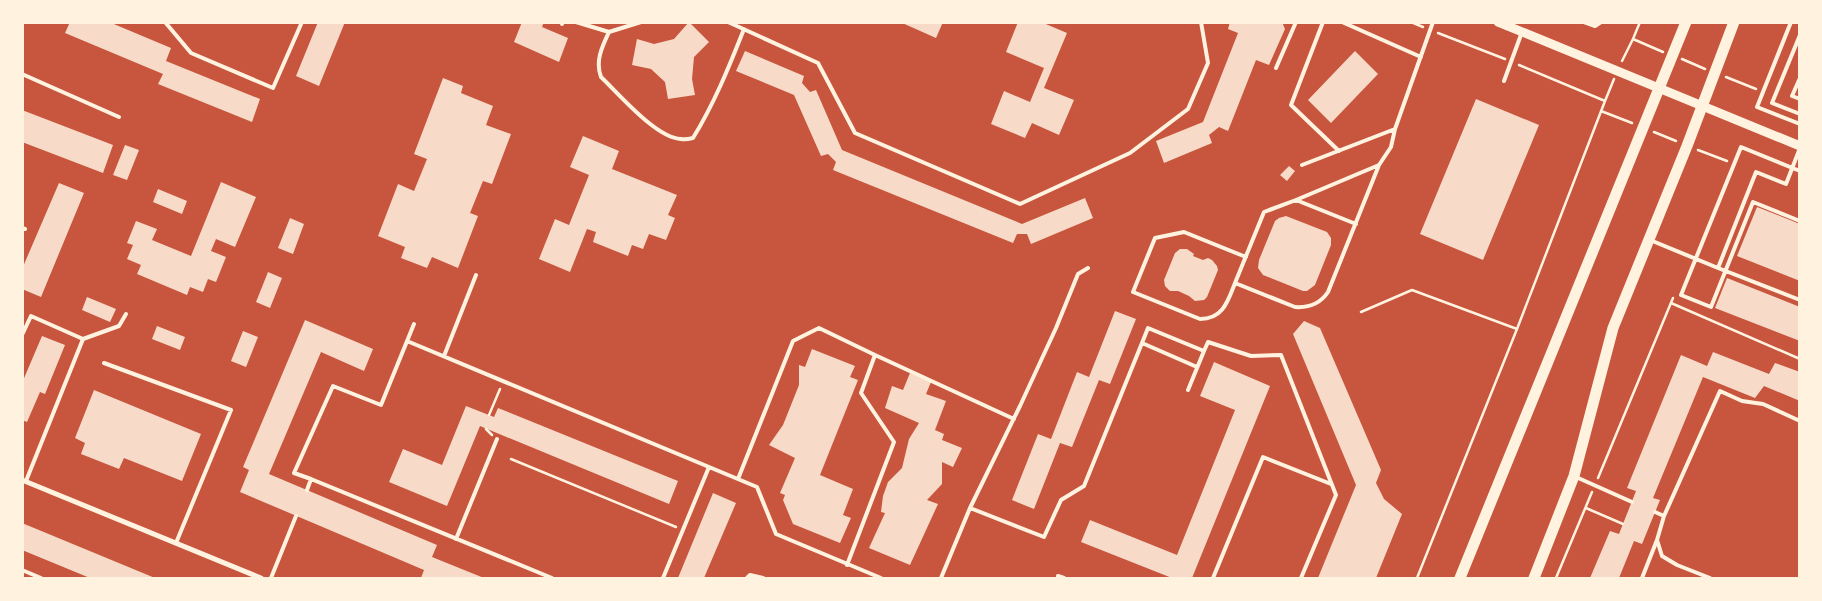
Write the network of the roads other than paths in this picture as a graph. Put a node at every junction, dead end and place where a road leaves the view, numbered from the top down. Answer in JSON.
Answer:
{"nodes":[{"id":1,"x":165,"y":22,"type":"edge"},
{"id":2,"x":302,"y":22,"type":"edge"},
{"id":3,"x":576,"y":22,"type":"edge"},
{"id":4,"x":641,"y":22,"type":"edge"},
{"id":5,"x":728,"y":22,"type":"edge"},
{"id":6,"x":1201,"y":22,"type":"edge"},
{"id":7,"x":1296,"y":22,"type":"edge"},
{"id":8,"x":1323,"y":22,"type":"edge"},
{"id":9,"x":1342,"y":22,"type":"edge"},
{"id":10,"x":1433,"y":22,"type":"edge"},
{"id":11,"x":1498,"y":22,"type":"edge"},
{"id":12,"x":1584,"y":22,"type":"edge"},
{"id":13,"x":1601,"y":22,"type":"edge"},
{"id":14,"x":1686,"y":22,"type":"edge"},
{"id":15,"x":1734,"y":22,"type":"edge"},
{"id":16,"x":1791,"y":22,"type":"edge"},
{"id":17,"x":744,"y":29,"type":"junction"},
{"id":18,"x":609,"y":32,"type":"junction"},
{"id":19,"x":1522,"y":32,"type":"junction"},
{"id":20,"x":1800,"y":35,"type":"edge"},
{"id":21,"x":1421,"y":57,"type":"junction"},
{"id":22,"x":1276,"y":68,"type":"dead end"},
{"id":23,"x":22,"y":74,"type":"edge"},
{"id":24,"x":1800,"y":78,"type":"edge"},
{"id":25,"x":1504,"y":81,"type":"dead end"},
{"id":26,"x":1658,"y":88,"type":"junction"},
{"id":27,"x":1800,"y":99,"type":"edge"},
{"id":28,"x":1702,"y":106,"type":"junction"},
{"id":29,"x":1800,"y":114,"type":"edge"},
{"id":30,"x":119,"y":116,"type":"dead end"},
{"id":31,"x":1800,"y":124,"type":"edge"},
{"id":32,"x":1395,"y":129,"type":"junction"},
{"id":33,"x":1800,"y":147,"type":"edge"},
{"id":34,"x":1339,"y":151,"type":"junction"},
{"id":35,"x":1302,"y":165,"type":"dead end"},
{"id":36,"x":1379,"y":165,"type":"junction"},
{"id":37,"x":1792,"y":168,"type":"junction"},
{"id":38,"x":1800,"y":171,"type":"edge"},
{"id":39,"x":1296,"y":200,"type":"junction"},
{"id":40,"x":1800,"y":221,"type":"edge"},
{"id":41,"x":1356,"y":224,"type":"junction"},
{"id":42,"x":1648,"y":239,"type":"junction"},
{"id":43,"x":1246,"y":257,"type":"junction"},
{"id":44,"x":1696,"y":259,"type":"junction"},
{"id":45,"x":1088,"y":268,"type":"dead end"},
{"id":46,"x":1718,"y":268,"type":"junction"},
{"id":47,"x":1726,"y":271,"type":"junction"},
{"id":48,"x":476,"y":276,"type":"dead end"},
{"id":49,"x":1235,"y":283,"type":"junction"},
{"id":50,"x":1800,"y":300,"type":"edge"},
{"id":51,"x":126,"y":314,"type":"dead end"},
{"id":52,"x":414,"y":324,"type":"dead end"},
{"id":53,"x":22,"y":335,"type":"edge"},
{"id":54,"x":83,"y":339,"type":"junction"},
{"id":55,"x":407,"y":341,"type":"junction"},
{"id":56,"x":1142,"y":343,"type":"junction"},
{"id":57,"x":1204,"y":351,"type":"junction"},
{"id":58,"x":876,"y":355,"type":"junction"},
{"id":59,"x":444,"y":356,"type":"junction"},
{"id":60,"x":104,"y":363,"type":"dead end"},
{"id":61,"x":1197,"y":367,"type":"junction"},
{"id":62,"x":1188,"y":390,"type":"dead end"},
{"id":63,"x":1014,"y":419,"type":"junction"},
{"id":64,"x":1800,"y":421,"type":"edge"},
{"id":65,"x":497,"y":439,"type":"dead end"},
{"id":66,"x":709,"y":466,"type":"junction"},
{"id":67,"x":1574,"y":476,"type":"junction"},
{"id":68,"x":311,"y":479,"type":"junction"},
{"id":69,"x":738,"y":479,"type":"junction"},
{"id":70,"x":24,"y":480,"type":"edge"},
{"id":71,"x":1331,"y":484,"type":"junction"},
{"id":72,"x":307,"y":490,"type":"dead end"},
{"id":73,"x":1632,"y":502,"type":"dead end"},
{"id":74,"x":970,"y":508,"type":"junction"},
{"id":75,"x":1655,"y":512,"type":"dead end"},
{"id":76,"x":296,"y":516,"type":"dead end"},
{"id":77,"x":1664,"y":516,"type":"junction"},
{"id":78,"x":456,"y":539,"type":"junction"},
{"id":79,"x":1657,"y":540,"type":"junction"},
{"id":80,"x":176,"y":543,"type":"junction"},
{"id":81,"x":847,"y":565,"type":"junction"},
{"id":82,"x":22,"y":570,"type":"edge"},
{"id":83,"x":1058,"y":576,"type":"dead end"},
{"id":84,"x":41,"y":578,"type":"edge"},
{"id":85,"x":260,"y":578,"type":"edge"},
{"id":86,"x":271,"y":578,"type":"edge"},
{"id":87,"x":552,"y":578,"type":"edge"},
{"id":88,"x":663,"y":578,"type":"edge"},
{"id":89,"x":747,"y":578,"type":"edge"},
{"id":90,"x":764,"y":578,"type":"edge"},
{"id":91,"x":881,"y":578,"type":"edge"},
{"id":92,"x":940,"y":578,"type":"edge"},
{"id":93,"x":1064,"y":578,"type":"edge"},
{"id":94,"x":1213,"y":578,"type":"edge"},
{"id":95,"x":1301,"y":578,"type":"edge"},
{"id":96,"x":1460,"y":578,"type":"edge"},
{"id":97,"x":1534,"y":578,"type":"edge"},
{"id":98,"x":1642,"y":578,"type":"edge"},
{"id":99,"x":1710,"y":578,"type":"edge"}],
"edges":[{"from":1,"to":2,"type":"lane"},
{"from":3,"to":18,"type":"lane"},
{"from":4,"to":18,"type":"lane"},
{"from":5,"to":17,"type":"lane"},
{"from":6,"to":17,"type":"lane"},
{"from":7,"to":22,"type":"lane"},
{"from":8,"to":34,"type":"lane"},
{"from":9,"to":21,"type":"lane"},
{"from":10,"to":21,"type":"lane"},
{"from":11,"to":19,"type":"street"},
{"from":12,"to":13,"type":"lane"},
{"from":14,"to":26,"type":"main road"},
{"from":15,"to":28,"type":"main road"},
{"from":16,"to":31,"type":"lane"},
{"from":17,"to":18,"type":"lane"},
{"from":19,"to":25,"type":"lane"},
{"from":19,"to":26,"type":"street"},
{"from":20,"to":29,"type":"lane"},
{"from":21,"to":32,"type":"lane"},
{"from":23,"to":30,"type":"lane"},
{"from":24,"to":27,"type":"lane"},
{"from":26,"to":28,"type":"street"},
{"from":26,"to":96,"type":"main road"},
{"from":28,"to":33,"type":"street"},
{"from":28,"to":42,"type":"main road"},
{"from":32,"to":34,"type":"lane"},
{"from":32,"to":36,"type":"lane"},
{"from":33,"to":37,"type":"lane"},
{"from":34,"to":35,"type":"lane"},
{"from":36,"to":39,"type":"lane"},
{"from":36,"to":41,"type":"lane"},
{"from":37,"to":38,"type":"lane"},
{"from":37,"to":44,"type":"lane"},
{"from":37,"to":46,"type":"lane"},
{"from":39,"to":41,"type":"lane"},
{"from":39,"to":43,"type":"lane"},
{"from":40,"to":47,"type":"lane"},
{"from":41,"to":49,"type":"lane"},
{"from":42,"to":44,"type":"lane"},
{"from":42,"to":67,"type":"main road"},
{"from":43,"to":49,"type":"lane"},
{"from":43,"to":49,"type":"lane"},
{"from":44,"to":46,"type":"lane"},
{"from":44,"to":47,"type":"lane"},
{"from":45,"to":63,"type":"lane"},
{"from":46,"to":47,"type":"lane"},
{"from":47,"to":50,"type":"lane"},
{"from":48,"to":59,"type":"lane"},
{"from":51,"to":54,"type":"lane"},
{"from":52,"to":55,"type":"lane"},
{"from":53,"to":54,"type":"lane"},
{"from":54,"to":70,"type":"lane"},
{"from":55,"to":59,"type":"lane"},
{"from":55,"to":68,"type":"lane"},
{"from":56,"to":57,"type":"lane"},
{"from":56,"to":61,"type":"lane"},
{"from":56,"to":74,"type":"lane"},
{"from":57,"to":61,"type":"lane"},
{"from":57,"to":71,"type":"lane"},
{"from":58,"to":63,"type":"lane"},
{"from":58,"to":69,"type":"lane"},
{"from":58,"to":81,"type":"lane"},
{"from":59,"to":66,"type":"lane"},
{"from":60,"to":80,"type":"lane"},
{"from":61,"to":62,"type":"lane"},
{"from":63,"to":74,"type":"lane"},
{"from":64,"to":77,"type":"lane"},
{"from":65,"to":78,"type":"lane"},
{"from":66,"to":69,"type":"lane"},
{"from":66,"to":88,"type":"lane"},
{"from":67,"to":73,"type":"lane"},
{"from":67,"to":97,"type":"main road"},
{"from":68,"to":72,"type":"lane"},
{"from":68,"to":78,"type":"lane"},
{"from":69,"to":81,"type":"lane"},
{"from":70,"to":80,"type":"street"},
{"from":71,"to":94,"type":"lane"},
{"from":71,"to":95,"type":"lane"},
{"from":74,"to":92,"type":"lane"},
{"from":75,"to":77,"type":"lane"},
{"from":76,"to":86,"type":"lane"},
{"from":77,"to":79,"type":"lane"},
{"from":78,"to":87,"type":"lane"},
{"from":79,"to":98,"type":"lane"},
{"from":79,"to":99,"type":"lane"},
{"from":80,"to":85,"type":"street"},
{"from":81,"to":91,"type":"lane"},
{"from":82,"to":84,"type":"lane"},
{"from":83,"to":93,"type":"lane"},
{"from":89,"to":90,"type":"lane"}]}
